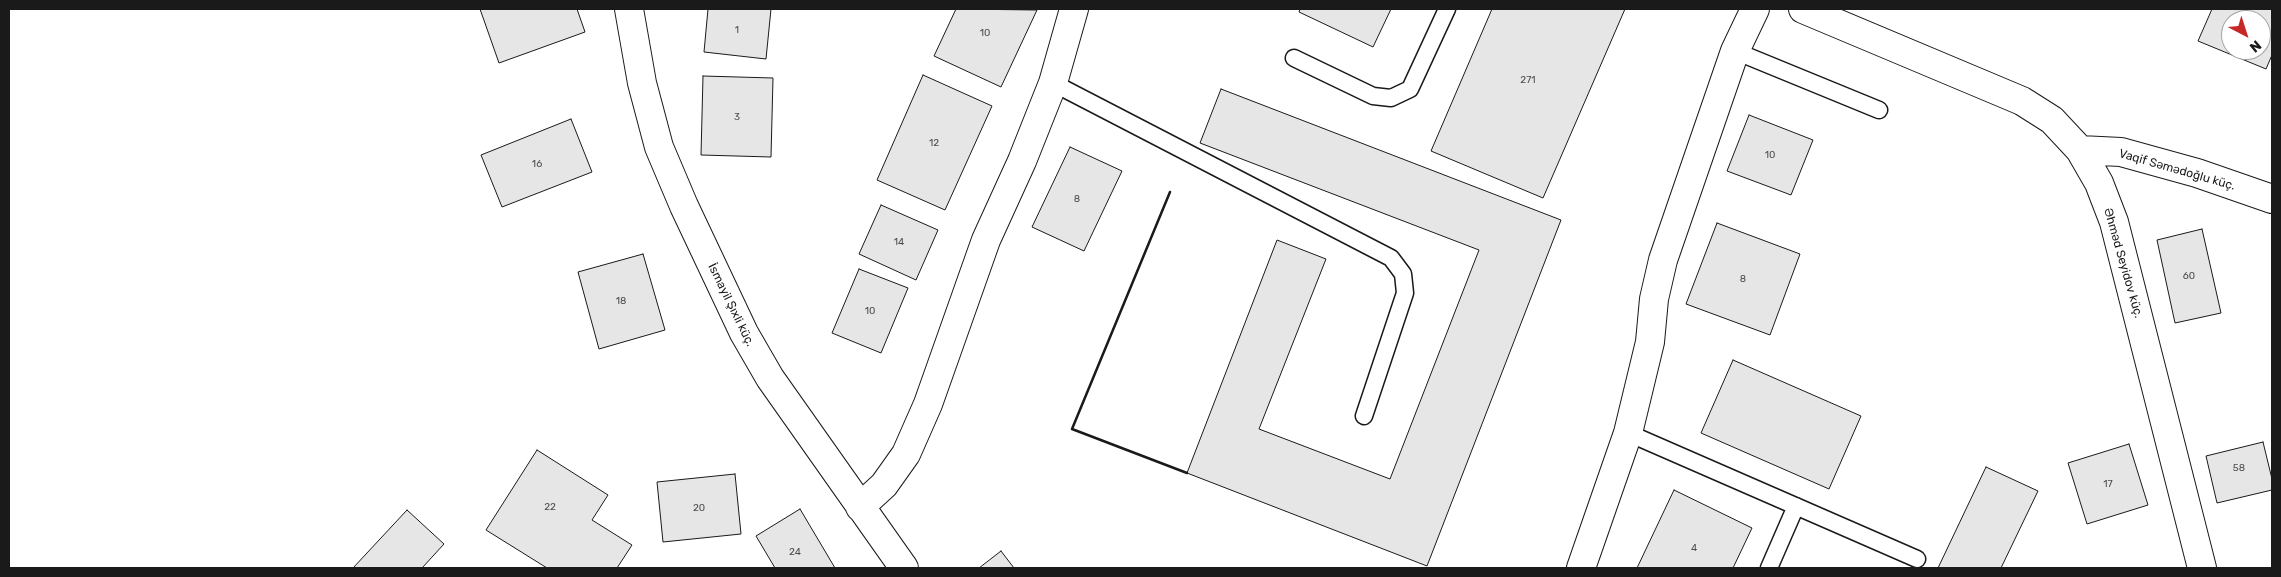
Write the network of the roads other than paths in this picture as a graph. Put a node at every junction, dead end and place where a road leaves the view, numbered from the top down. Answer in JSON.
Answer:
{"nodes":[{"id":1,"x":629,"y":9,"type":"edge"},
{"id":2,"x":1074,"y":9,"type":"edge"},
{"id":3,"x":1447,"y":9,"type":"edge"},
{"id":4,"x":1755,"y":9,"type":"edge"},
{"id":5,"x":1804,"y":9,"type":"edge"},
{"id":6,"x":1735,"y":51,"type":"junction"},
{"id":7,"x":1294,"y":58,"type":"dead end"},
{"id":8,"x":1053,"y":83,"type":"junction"},
{"id":9,"x":1879,"y":110,"type":"dead end"},
{"id":10,"x":2080,"y":150,"type":"junction"},
{"id":11,"x":2272,"y":199,"type":"edge"},
{"id":12,"x":1364,"y":416,"type":"dead end"},
{"id":13,"x":1628,"y":433,"type":"junction"},
{"id":14,"x":860,"y":506,"type":"junction"},
{"id":15,"x":1796,"y":506,"type":"junction"},
{"id":16,"x":1917,"y":559,"type":"dead end"},
{"id":17,"x":904,"y":568,"type":"edge"},
{"id":18,"x":1581,"y":568,"type":"edge"},
{"id":19,"x":1769,"y":568,"type":"edge"},
{"id":20,"x":2202,"y":568,"type":"edge"}],
"edges":[{"from":1,"to":14,"type":"street","name":"İsmayil Şıxli küç."},
{"from":2,"to":8,"type":"street"},
{"from":3,"to":7,"type":"lane"},
{"from":4,"to":6,"type":"street"},
{"from":5,"to":10,"type":"street","name":"Əhməd Seyidov küç."},
{"from":6,"to":9,"type":"lane"},
{"from":6,"to":13,"type":"street"},
{"from":8,"to":12,"type":"lane"},
{"from":8,"to":14,"type":"street"},
{"from":10,"to":11,"type":"street","name":"Vaqif Səmədoğlu küç."},
{"from":10,"to":20,"type":"street","name":"Əhməd Seyidov küç."},
{"from":13,"to":15,"type":"lane"},
{"from":13,"to":18,"type":"street"},
{"from":14,"to":17,"type":"street","name":"İsmayil Şıxli küç."},
{"from":15,"to":16,"type":"lane"},
{"from":15,"to":19,"type":"lane"}]}
